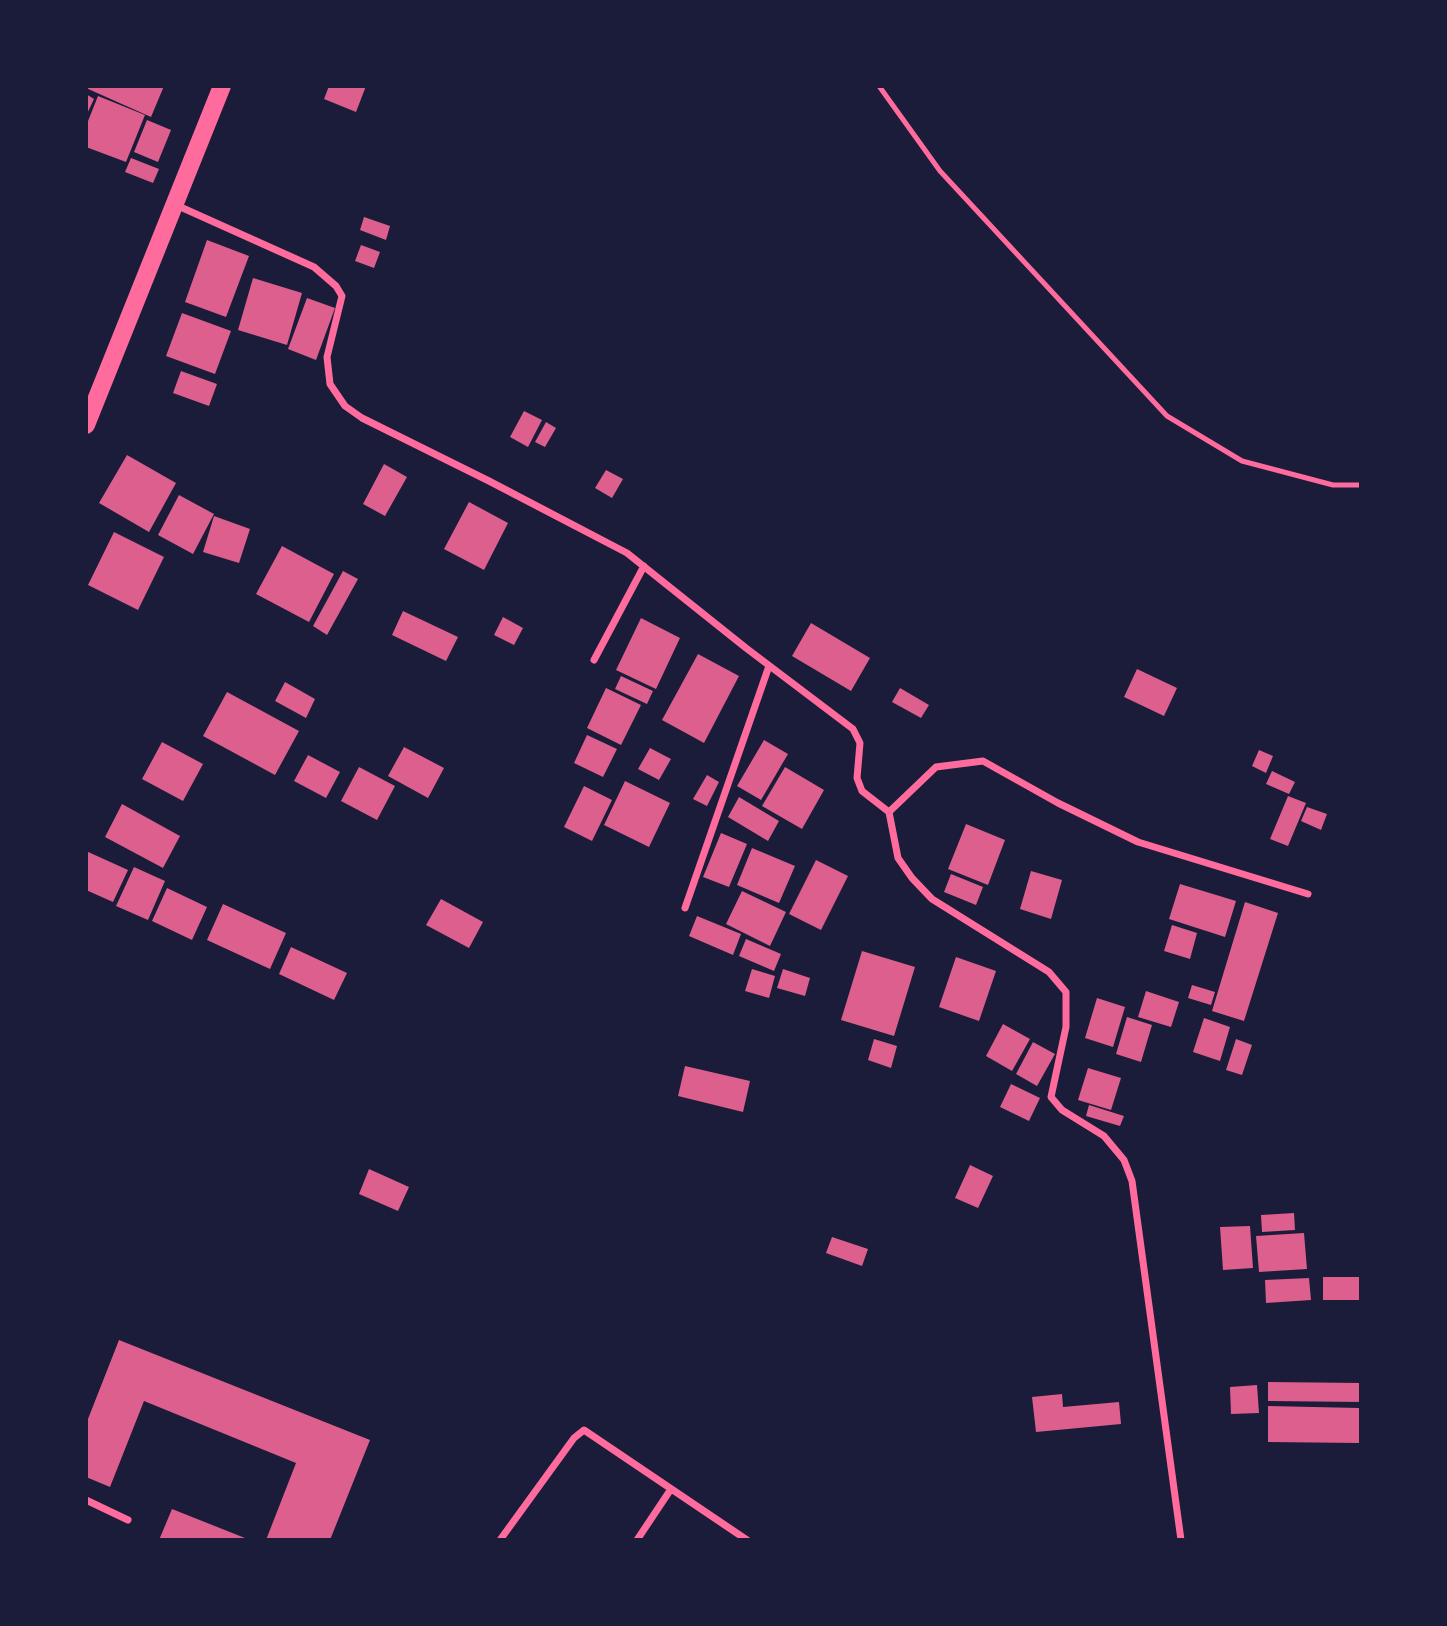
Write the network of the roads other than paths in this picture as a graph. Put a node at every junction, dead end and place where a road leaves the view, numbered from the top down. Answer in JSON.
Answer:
{"nodes":[{"id":1,"x":222,"y":86,"type":"edge"},
{"id":2,"x":879,"y":86,"type":"edge"},
{"id":3,"x":174,"y":205,"type":"junction"},
{"id":4,"x":86,"y":425,"type":"edge"},
{"id":5,"x":1361,"y":485,"type":"edge"},
{"id":6,"x":644,"y":566,"type":"junction"},
{"id":7,"x":594,"y":660,"type":"dead end"},
{"id":8,"x":769,"y":666,"type":"junction"},
{"id":9,"x":888,"y":812,"type":"junction"},
{"id":10,"x":1308,"y":894,"type":"dead end"},
{"id":11,"x":685,"y":908,"type":"dead end"},
{"id":12,"x":670,"y":1489,"type":"junction"},
{"id":13,"x":86,"y":1500,"type":"edge"},
{"id":14,"x":128,"y":1520,"type":"dead end"},
{"id":15,"x":500,"y":1540,"type":"edge"},
{"id":16,"x":637,"y":1540,"type":"edge"},
{"id":17,"x":747,"y":1540,"type":"edge"},
{"id":18,"x":1181,"y":1540,"type":"edge"}],
"edges":[{"from":1,"to":3,"type":"main road"},
{"from":2,"to":5,"type":"lane"},
{"from":3,"to":4,"type":"main road"},
{"from":3,"to":6,"type":"street"},
{"from":6,"to":7,"type":"street"},
{"from":6,"to":8,"type":"street"},
{"from":8,"to":9,"type":"street"},
{"from":8,"to":11,"type":"street"},
{"from":9,"to":10,"type":"street"},
{"from":9,"to":18,"type":"street"},
{"from":12,"to":15,"type":"street"},
{"from":12,"to":16,"type":"street"},
{"from":12,"to":17,"type":"street"},
{"from":13,"to":14,"type":"street"}]}
